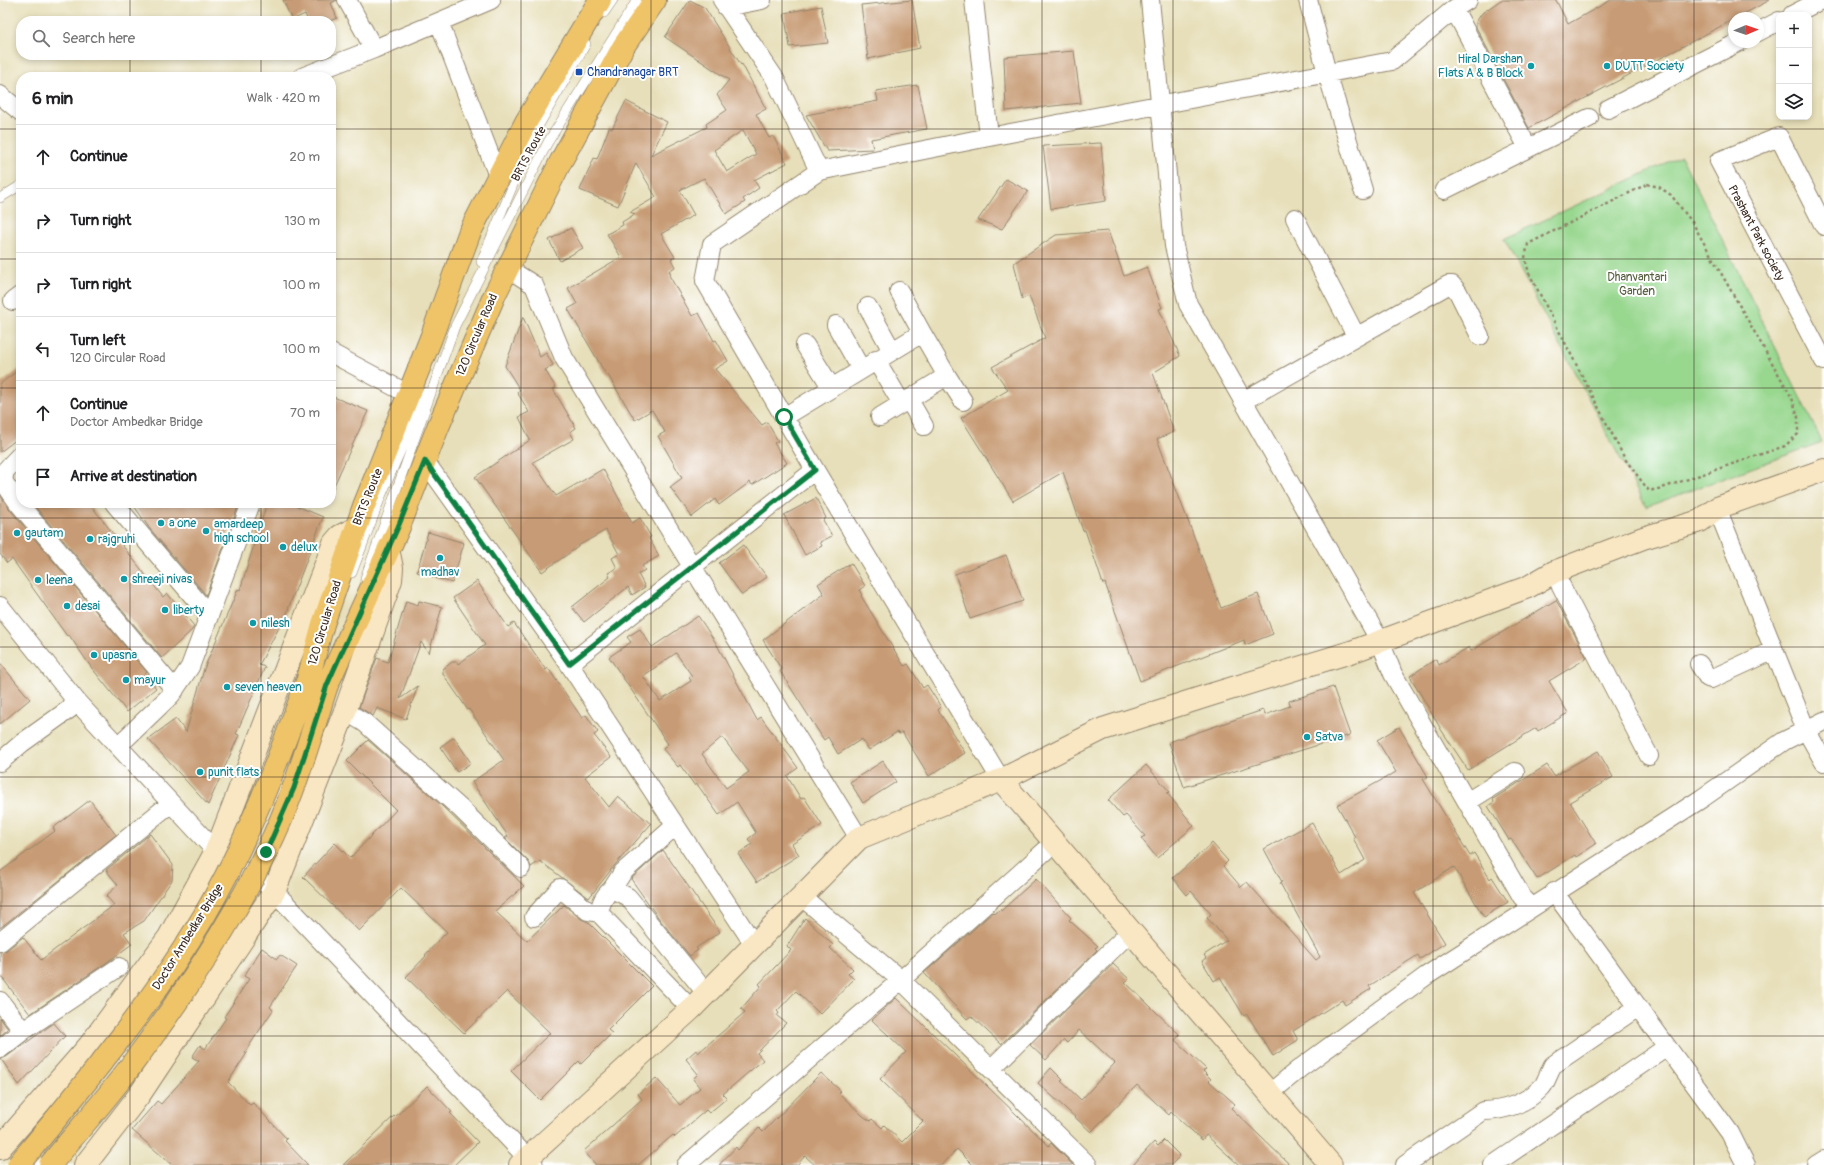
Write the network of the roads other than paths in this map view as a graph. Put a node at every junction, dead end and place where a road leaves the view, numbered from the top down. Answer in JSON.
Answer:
{"nodes":[{"id":1,"x":346,"y":0,"type":"edge"},
{"id":2,"x":490,"y":0,"type":"edge"},
{"id":3,"x":600,"y":0,"type":"edge"},
{"id":4,"x":613,"y":0,"type":"edge"},
{"id":5,"x":637,"y":0,"type":"edge"},
{"id":6,"x":655,"y":0,"type":"edge"},
{"id":7,"x":762,"y":0,"type":"edge"},
{"id":8,"x":974,"y":0,"type":"edge"},
{"id":9,"x":1150,"y":0,"type":"edge"},
{"id":10,"x":1308,"y":0,"type":"edge"},
{"id":11,"x":1821,"y":0,"type":"edge"},
{"id":12,"x":724,"y":3,"type":"edge"},
{"id":13,"x":1461,"y":5,"type":"edge"},
{"id":14,"x":1798,"y":12,"type":"edge"},
{"id":15,"x":439,"y":22,"type":"junction"},
{"id":16,"x":1776,"y":23,"type":"edge"},
{"id":17,"x":597,"y":24,"type":"dead end"},
{"id":18,"x":1764,"y":29,"type":"edge"},
{"id":19,"x":590,"y":38,"type":"dead end"},
{"id":20,"x":1728,"y":48,"type":"edge"},
{"id":21,"x":374,"y":49,"type":"junction"},
{"id":22,"x":315,"y":72,"type":"edge"},
{"id":23,"x":1328,"y":73,"type":"junction"},
{"id":24,"x":0,"y":95,"type":"edge"},
{"id":25,"x":1160,"y":105,"type":"junction"},
{"id":26,"x":16,"y":108,"type":"edge"},
{"id":27,"x":1608,"y":109,"type":"dead end"},
{"id":28,"x":1589,"y":118,"type":"dead end"},
{"id":29,"x":989,"y":137,"type":"junction"},
{"id":30,"x":1528,"y":148,"type":"junction"},
{"id":31,"x":819,"y":171,"type":"junction"},
{"id":32,"x":498,"y":176,"type":"junction"},
{"id":33,"x":16,"y":188,"type":"edge"},
{"id":34,"x":1363,"y":190,"type":"dead end"},
{"id":35,"x":1444,"y":190,"type":"dead end"},
{"id":36,"x":0,"y":198,"type":"edge"},
{"id":37,"x":1295,"y":218,"type":"dead end"},
{"id":38,"x":1824,"y":226,"type":"edge"},
{"id":39,"x":507,"y":268,"type":"junction"},
{"id":40,"x":899,"y":292,"type":"dead end"},
{"id":41,"x":868,"y":307,"type":"dead end"},
{"id":42,"x":836,"y":325,"type":"dead end"},
{"id":43,"x":455,"y":326,"type":"junction"},
{"id":44,"x":922,"y":333,"type":"junction"},
{"id":45,"x":1356,"y":336,"type":"junction"},
{"id":46,"x":1480,"y":336,"type":"dead end"},
{"id":47,"x":805,"y":345,"type":"dead end"},
{"id":48,"x":892,"y":351,"type":"junction"},
{"id":49,"x":336,"y":356,"type":"edge"},
{"id":50,"x":1824,"y":361,"type":"edge"},
{"id":51,"x":869,"y":365,"type":"junction"},
{"id":52,"x":947,"y":376,"type":"junction"},
{"id":53,"x":831,"y":388,"type":"junction"},
{"id":54,"x":408,"y":394,"type":"junction"},
{"id":55,"x":963,"y":401,"type":"dead end"},
{"id":56,"x":1243,"y":401,"type":"junction"},
{"id":57,"x":905,"y":402,"type":"junction"},
{"id":58,"x":784,"y":417,"type":"junction"},
{"id":59,"x":880,"y":417,"type":"dead end"},
{"id":60,"x":924,"y":426,"type":"dead end"},
{"id":61,"x":16,"y":458,"type":"edge"},
{"id":62,"x":425,"y":461,"type":"junction"},
{"id":63,"x":815,"y":470,"type":"junction"},
{"id":64,"x":1824,"y":470,"type":"edge"},
{"id":65,"x":16,"y":501,"type":"edge"},
{"id":66,"x":21,"y":508,"type":"edge"},
{"id":67,"x":118,"y":508,"type":"edge"},
{"id":68,"x":249,"y":508,"type":"edge"},
{"id":69,"x":1717,"y":508,"type":"junction"},
{"id":70,"x":356,"y":528,"type":"junction"},
{"id":71,"x":388,"y":549,"type":"junction"},
{"id":72,"x":692,"y":566,"type":"junction"},
{"id":73,"x":1554,"y":572,"type":"junction"},
{"id":74,"x":349,"y":582,"type":"dead end"},
{"id":75,"x":343,"y":596,"type":"dead end"},
{"id":76,"x":0,"y":606,"type":"edge"},
{"id":77,"x":209,"y":615,"type":"junction"},
{"id":78,"x":1380,"y":641,"type":"junction"},
{"id":79,"x":1774,"y":650,"type":"junction"},
{"id":80,"x":569,"y":664,"type":"junction"},
{"id":81,"x":1699,"y":664,"type":"dead end"},
{"id":82,"x":318,"y":682,"type":"junction"},
{"id":83,"x":174,"y":690,"type":"junction"},
{"id":84,"x":78,"y":702,"type":"junction"},
{"id":85,"x":345,"y":711,"type":"junction"},
{"id":86,"x":1824,"y":722,"type":"edge"},
{"id":87,"x":1806,"y":730,"type":"junction"},
{"id":88,"x":118,"y":746,"type":"junction"},
{"id":89,"x":1649,"y":756,"type":"dead end"},
{"id":90,"x":0,"y":762,"type":"edge"},
{"id":91,"x":1824,"y":762,"type":"edge"},
{"id":92,"x":1515,"y":772,"type":"dead end"},
{"id":93,"x":1001,"y":780,"type":"junction"},
{"id":94,"x":1466,"y":802,"type":"junction"},
{"id":95,"x":171,"y":803,"type":"junction"},
{"id":96,"x":675,"y":826,"type":"junction"},
{"id":97,"x":859,"y":838,"type":"junction"},
{"id":98,"x":1055,"y":842,"type":"junction"},
{"id":99,"x":216,"y":851,"type":"junction"},
{"id":100,"x":521,"y":868,"type":"dead end"},
{"id":101,"x":612,"y":889,"type":"junction"},
{"id":102,"x":274,"y":892,"type":"junction"},
{"id":103,"x":1554,"y":892,"type":"junction"},
{"id":104,"x":802,"y":897,"type":"junction"},
{"id":105,"x":1532,"y":907,"type":"junction"},
{"id":106,"x":599,"y":913,"type":"junction"},
{"id":107,"x":534,"y":917,"type":"dead end"},
{"id":108,"x":1131,"y":931,"type":"junction"},
{"id":109,"x":0,"y":942,"type":"edge"},
{"id":110,"x":755,"y":946,"type":"junction"},
{"id":111,"x":675,"y":955,"type":"junction"},
{"id":112,"x":119,"y":967,"type":"dead end"},
{"id":113,"x":655,"y":971,"type":"junction"},
{"id":114,"x":901,"y":980,"type":"junction"},
{"id":115,"x":707,"y":994,"type":"junction"},
{"id":116,"x":0,"y":1001,"type":"edge"},
{"id":117,"x":1638,"y":1007,"type":"junction"},
{"id":118,"x":692,"y":1009,"type":"junction"},
{"id":119,"x":23,"y":1031,"type":"junction"},
{"id":120,"x":1667,"y":1048,"type":"junction"},
{"id":121,"x":0,"y":1049,"type":"edge"},
{"id":122,"x":991,"y":1069,"type":"junction"},
{"id":123,"x":1270,"y":1093,"type":"junction"},
{"id":124,"x":0,"y":1148,"type":"edge"},
{"id":125,"x":1824,"y":1160,"type":"edge"},
{"id":126,"x":527,"y":1163,"type":"edge"},
{"id":127,"x":18,"y":1165,"type":"edge"},
{"id":128,"x":50,"y":1165,"type":"edge"},
{"id":129,"x":85,"y":1165,"type":"edge"},
{"id":130,"x":686,"y":1165,"type":"edge"},
{"id":131,"x":1088,"y":1165,"type":"edge"},
{"id":132,"x":1331,"y":1165,"type":"edge"},
{"id":133,"x":1405,"y":1165,"type":"edge"},
{"id":134,"x":1493,"y":1165,"type":"edge"},
{"id":135,"x":1746,"y":1165,"type":"edge"},
{"id":136,"x":1816,"y":1165,"type":"edge"}],
"edges":[{"from":1,"to":21,"type":"street"},
{"from":2,"to":15,"type":"street"},
{"from":3,"to":32,"type":"main road","name":"120 Circular Road"},
{"from":4,"to":17,"type":"lane"},
{"from":5,"to":43,"type":"lane","name":"BRTS Route"},
{"from":6,"to":39,"type":"main road","name":"120 Circular Road"},
{"from":7,"to":12,"type":"street"},
{"from":8,"to":29,"type":"street"},
{"from":9,"to":25,"type":"street"},
{"from":10,"to":23,"type":"street"},
{"from":11,"to":14,"type":"street"},
{"from":12,"to":31,"type":"street"},
{"from":13,"to":23,"type":"street"},
{"from":13,"to":30,"type":"street"},
{"from":15,"to":21,"type":"street"},
{"from":15,"to":32,"type":"street"},
{"from":16,"to":18,"type":"street"},
{"from":19,"to":43,"type":"lane","name":"BRTS Route"},
{"from":20,"to":27,"type":"street"},
{"from":21,"to":22,"type":"street"},
{"from":23,"to":25,"type":"street"},
{"from":23,"to":34,"type":"street"},
{"from":24,"to":26,"type":"street"},
{"from":25,"to":29,"type":"street"},
{"from":25,"to":56,"type":"street"},
{"from":28,"to":30,"type":"street"},
{"from":29,"to":31,"type":"street"},
{"from":30,"to":35,"type":"street"},
{"from":31,"to":58,"type":"street"},
{"from":32,"to":54,"type":"main road","name":"120 Circular Road"},
{"from":33,"to":36,"type":"lane"},
{"from":37,"to":45,"type":"street"},
{"from":38,"to":50,"type":"street","name":"Prashant Park society"},
{"from":39,"to":62,"type":"main road","name":"120 Circular Road"},
{"from":39,"to":72,"type":"street"},
{"from":40,"to":44,"type":"street"},
{"from":41,"to":48,"type":"street"},
{"from":42,"to":51,"type":"street"},
{"from":43,"to":74,"type":"lane","name":"BRTS Route"},
{"from":43,"to":82,"type":"lane","name":"BRTS Route"},
{"from":44,"to":48,"type":"street"},
{"from":44,"to":52,"type":"street"},
{"from":45,"to":46,"type":"street"},
{"from":45,"to":56,"type":"street"},
{"from":47,"to":53,"type":"street"},
{"from":48,"to":51,"type":"street"},
{"from":49,"to":54,"type":"street"},
{"from":51,"to":53,"type":"street"},
{"from":51,"to":57,"type":"street"},
{"from":52,"to":55,"type":"street"},
{"from":52,"to":57,"type":"street"},
{"from":53,"to":58,"type":"street"},
{"from":54,"to":70,"type":"main road","name":"120 Circular Road"},
{"from":56,"to":78,"type":"street"},
{"from":57,"to":59,"type":"street"},
{"from":57,"to":60,"type":"street"},
{"from":58,"to":63,"type":"street"},
{"from":61,"to":65,"type":"street"},
{"from":62,"to":71,"type":"main road","name":"120 Circular Road"},
{"from":62,"to":80,"type":"street"},
{"from":63,"to":72,"type":"street"},
{"from":63,"to":93,"type":"street"},
{"from":64,"to":69,"type":"street"},
{"from":66,"to":83,"type":"street"},
{"from":67,"to":77,"type":"street"},
{"from":68,"to":77,"type":"street"},
{"from":69,"to":73,"type":"street"},
{"from":69,"to":79,"type":"street"},
{"from":70,"to":82,"type":"main road","name":"120 Circular Road"},
{"from":70,"to":99,"type":"street"},
{"from":71,"to":82,"type":"main road","name":"120 Circular Road"},
{"from":71,"to":85,"type":"street"},
{"from":72,"to":80,"type":"street"},
{"from":72,"to":97,"type":"street"},
{"from":73,"to":78,"type":"street"},
{"from":73,"to":89,"type":"street"},
{"from":75,"to":82,"type":"lane"},
{"from":76,"to":84,"type":"street"},
{"from":77,"to":83,"type":"street"},
{"from":78,"to":93,"type":"street"},
{"from":78,"to":94,"type":"street"},
{"from":79,"to":81,"type":"street"},
{"from":79,"to":87,"type":"street"},
{"from":80,"to":96,"type":"street"},
{"from":82,"to":127,"type":"main road","name":"Doctor Ambedkar Bridge","bridge":true},
{"from":82,"to":128,"type":"main road","name":"Doctor Ambedkar Bridge","bridge":true},
{"from":83,"to":88,"type":"street"},
{"from":84,"to":88,"type":"street"},
{"from":84,"to":90,"type":"street"},
{"from":85,"to":100,"type":"street"},
{"from":85,"to":102,"type":"street"},
{"from":86,"to":87,"type":"street"},
{"from":87,"to":91,"type":"street"},
{"from":87,"to":103,"type":"street"},
{"from":88,"to":95,"type":"street"},
{"from":92,"to":94,"type":"street"},
{"from":93,"to":97,"type":"street"},
{"from":93,"to":98,"type":"street"},
{"from":94,"to":105,"type":"street"},
{"from":95,"to":99,"type":"street"},
{"from":95,"to":109,"type":"street"},
{"from":96,"to":101,"type":"street"},
{"from":96,"to":110,"type":"street"},
{"from":97,"to":104,"type":"street"},
{"from":98,"to":108,"type":"street"},
{"from":98,"to":114,"type":"street"},
{"from":99,"to":102,"type":"street"},
{"from":99,"to":124,"type":"street"},
{"from":101,"to":106,"type":"street"},
{"from":101,"to":111,"type":"street"},
{"from":102,"to":126,"type":"street"},
{"from":102,"to":129,"type":"street"},
{"from":103,"to":105,"type":"street"},
{"from":103,"to":117,"type":"street"},
{"from":104,"to":110,"type":"street"},
{"from":104,"to":114,"type":"street"},
{"from":105,"to":123,"type":"street"},
{"from":106,"to":107,"type":"street"},
{"from":106,"to":113,"type":"street"},
{"from":108,"to":122,"type":"street"},
{"from":108,"to":123,"type":"street"},
{"from":110,"to":115,"type":"street"},
{"from":111,"to":113,"type":"street"},
{"from":111,"to":115,"type":"street"},
{"from":112,"to":119,"type":"street"},
{"from":113,"to":118,"type":"street"},
{"from":114,"to":122,"type":"street"},
{"from":114,"to":130,"type":"street"},
{"from":115,"to":118,"type":"street"},
{"from":116,"to":119,"type":"street"},
{"from":117,"to":120,"type":"street"},
{"from":117,"to":133,"type":"street"},
{"from":118,"to":126,"type":"street"},
{"from":119,"to":121,"type":"street"},
{"from":120,"to":134,"type":"street"},
{"from":120,"to":135,"type":"street"},
{"from":122,"to":131,"type":"street"},
{"from":123,"to":132,"type":"street"},
{"from":125,"to":136,"type":"street"}]}
